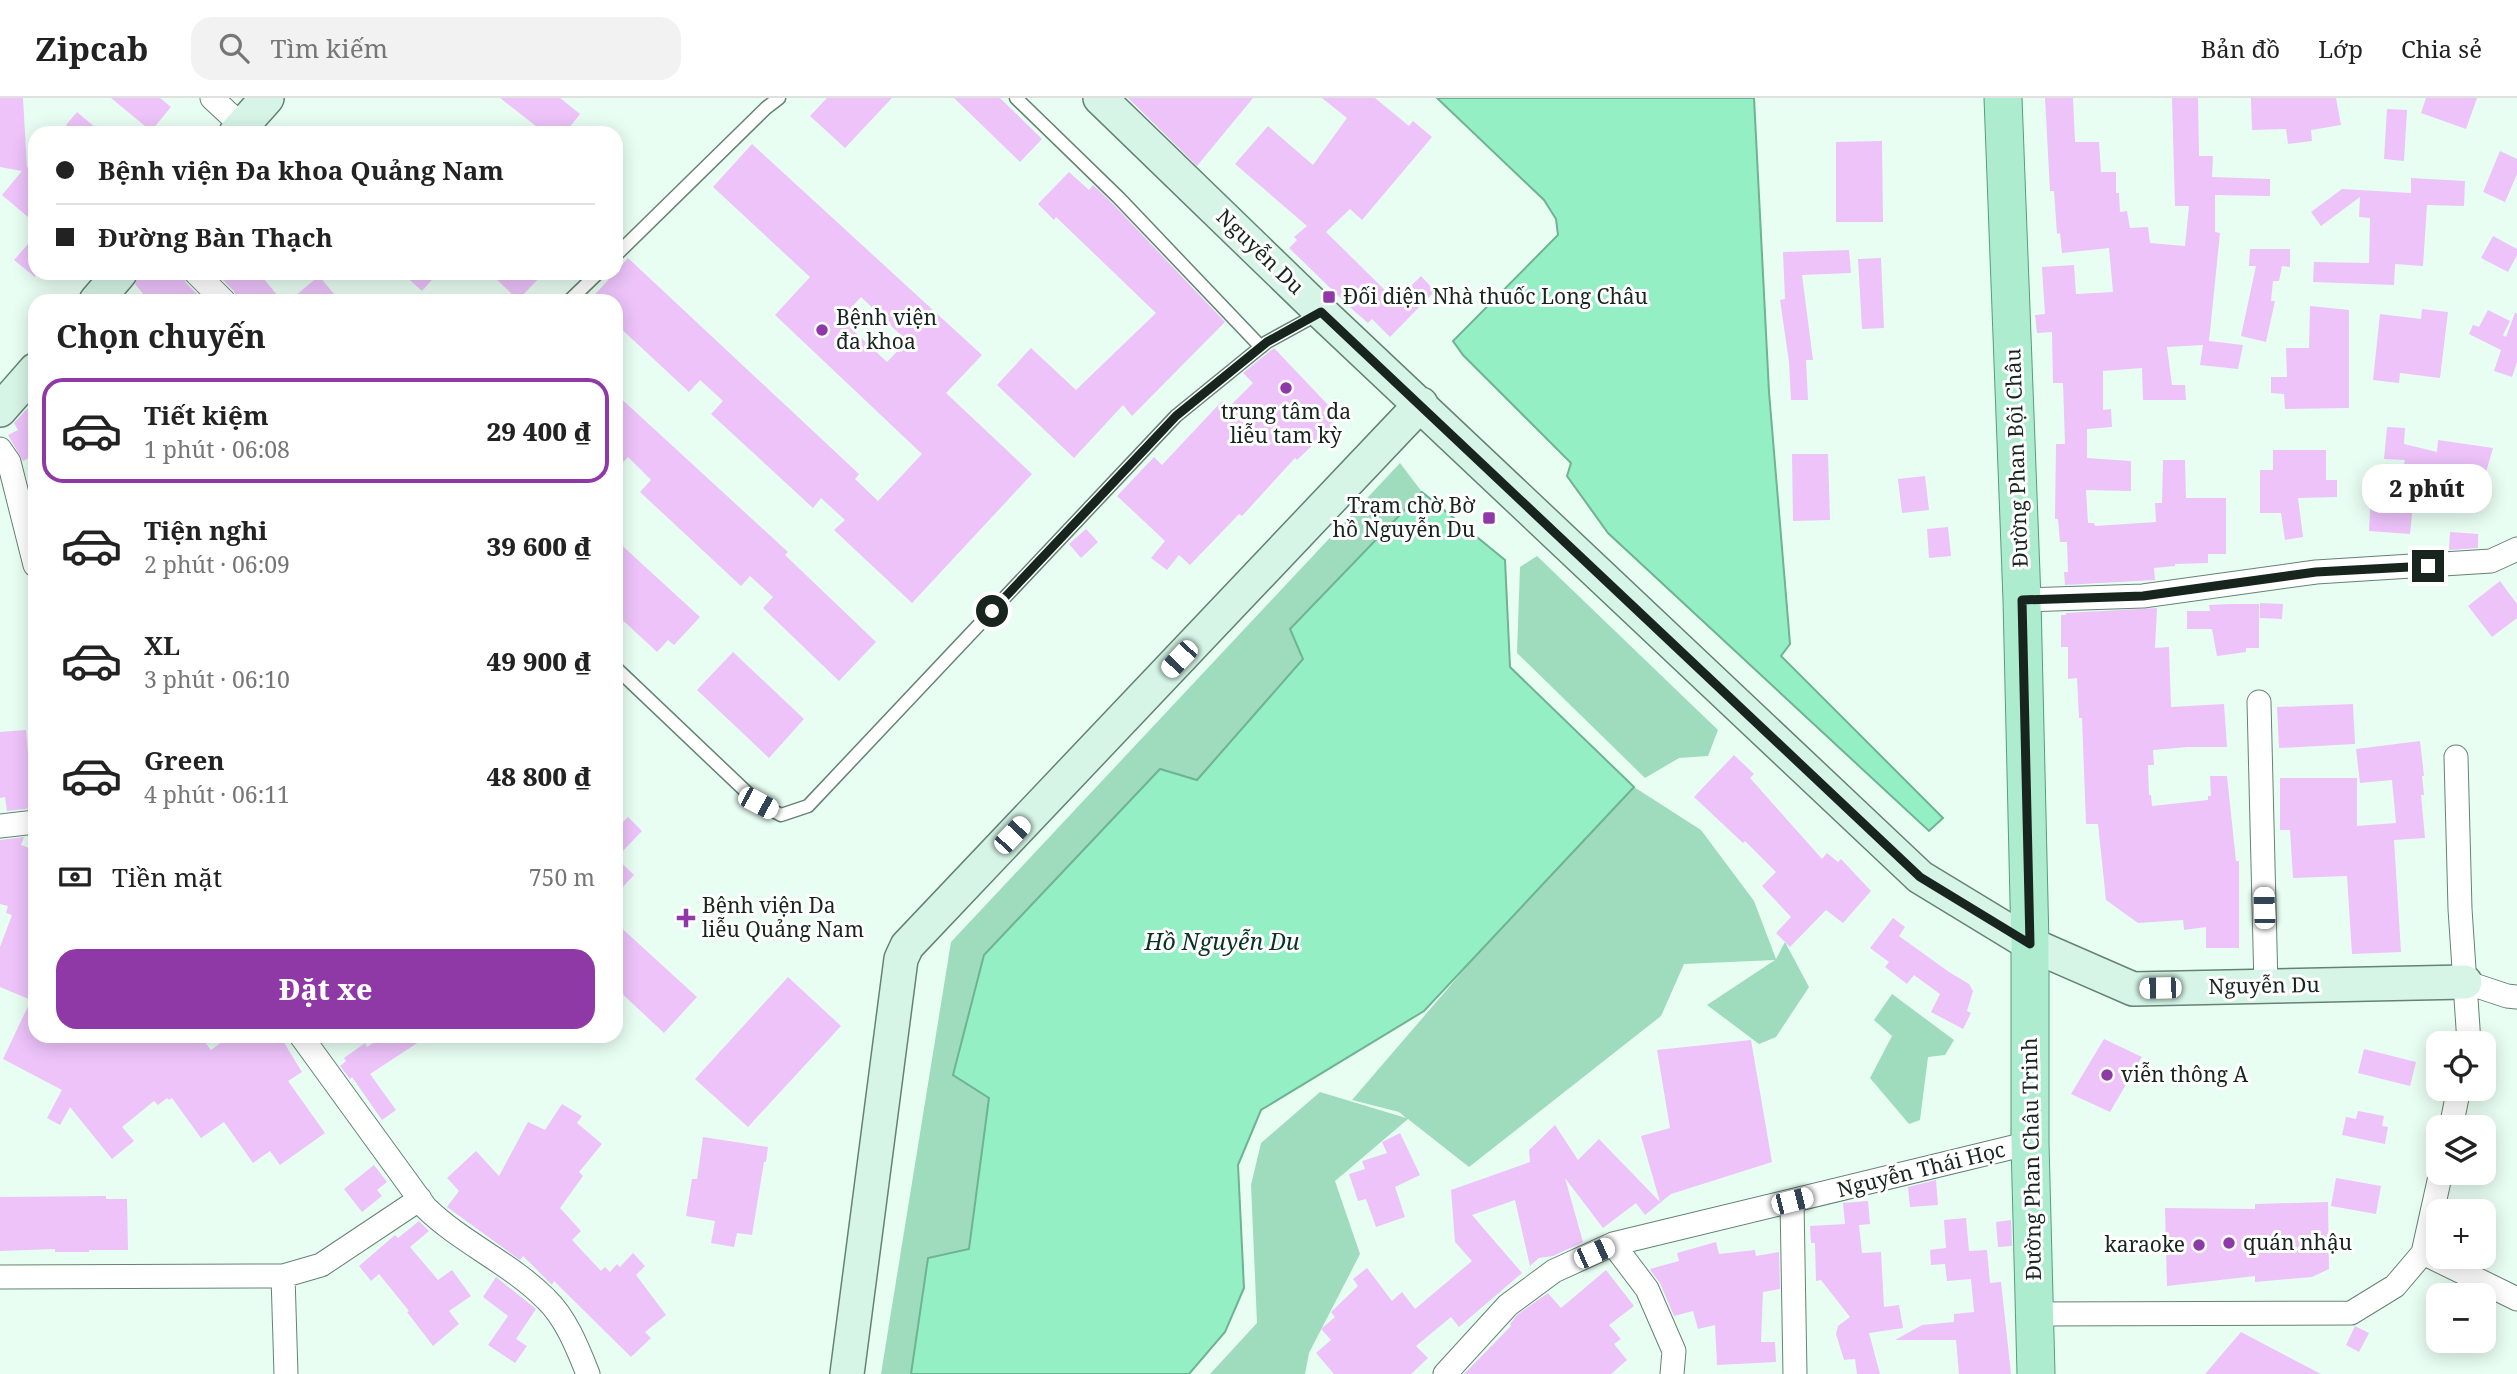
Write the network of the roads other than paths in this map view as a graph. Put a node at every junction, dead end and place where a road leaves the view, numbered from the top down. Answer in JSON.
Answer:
{"nodes":[{"id":1,"x":212,"y":98,"type":"edge"},
{"id":2,"x":267,"y":98,"type":"edge"},
{"id":3,"x":779,"y":98,"type":"edge"},
{"id":4,"x":1016,"y":98,"type":"edge"},
{"id":5,"x":1100,"y":98,"type":"edge"},
{"id":6,"x":2003,"y":98,"type":"edge"},
{"id":7,"x":236,"y":126,"type":"edge"},
{"id":8,"x":242,"y":126,"type":"edge"},
{"id":9,"x":623,"y":248,"type":"edge"},
{"id":10,"x":114,"y":280,"type":"edge"},
{"id":11,"x":203,"y":280,"type":"edge"},
{"id":12,"x":591,"y":280,"type":"edge"},
{"id":13,"x":102,"y":294,"type":"edge"},
{"id":14,"x":217,"y":294,"type":"edge"},
{"id":15,"x":576,"y":294,"type":"edge"},
{"id":16,"x":1321,"y":312,"type":"junction"},
{"id":17,"x":1261,"y":346,"type":"junction"},
{"id":18,"x":28,"y":378,"type":"edge"},
{"id":19,"x":1421,"y":404,"type":"junction"},
{"id":20,"x":0,"y":410,"type":"edge"},
{"id":21,"x":0,"y":449,"type":"edge"},
{"id":22,"x":28,"y":537,"type":"edge"},
{"id":23,"x":2517,"y":550,"type":"edge"},
{"id":24,"x":2022,"y":600,"type":"junction"},
{"id":25,"x":623,"y":675,"type":"edge"},
{"id":26,"x":2259,"y":702,"type":"dead end"},
{"id":27,"x":2456,"y":757,"type":"dead end"},
{"id":28,"x":28,"y":823,"type":"edge"},
{"id":29,"x":0,"y":825,"type":"edge"},
{"id":30,"x":2030,"y":944,"type":"junction"},
{"id":31,"x":2465,"y":982,"type":"junction"},
{"id":32,"x":2266,"y":986,"type":"junction"},
{"id":33,"x":2517,"y":997,"type":"edge"},
{"id":34,"x":2468,"y":1031,"type":"edge"},
{"id":35,"x":305,"y":1043,"type":"edge"},
{"id":36,"x":2030,"y":1143,"type":"junction"},
{"id":37,"x":2438,"y":1185,"type":"edge"},
{"id":38,"x":420,"y":1199,"type":"junction"},
{"id":39,"x":1792,"y":1201,"type":"junction"},
{"id":40,"x":1613,"y":1244,"type":"junction"},
{"id":41,"x":2423,"y":1253,"type":"junction"},
{"id":42,"x":284,"y":1276,"type":"junction"},
{"id":43,"x":0,"y":1277,"type":"edge"},
{"id":44,"x":2517,"y":1299,"type":"edge"},
{"id":45,"x":2034,"y":1314,"type":"junction"},
{"id":46,"x":286,"y":1374,"type":"edge"},
{"id":47,"x":588,"y":1374,"type":"edge"},
{"id":48,"x":847,"y":1374,"type":"edge"},
{"id":49,"x":1445,"y":1374,"type":"edge"},
{"id":50,"x":1672,"y":1374,"type":"edge"},
{"id":51,"x":1794,"y":1374,"type":"edge"},
{"id":52,"x":2036,"y":1374,"type":"edge"}],
"edges":[{"from":1,"to":7,"type":"street"},
{"from":2,"to":8,"type":"street"},
{"from":3,"to":9,"type":"lane"},
{"from":4,"to":17,"type":"lane"},
{"from":5,"to":16,"type":"street","name":"Nguyễn Du"},
{"from":6,"to":24,"type":"main road","name":"Đường Phan Bội Châu"},
{"from":10,"to":13,"type":"street"},
{"from":11,"to":14,"type":"street"},
{"from":12,"to":15,"type":"lane"},
{"from":16,"to":17,"type":"lane"},
{"from":16,"to":19,"type":"street","name":"Nguyễn Du"},
{"from":17,"to":25,"type":"lane"},
{"from":18,"to":20,"type":"street"},
{"from":19,"to":30,"type":"street","name":"Nguyễn Du"},
{"from":19,"to":48,"type":"street"},
{"from":21,"to":22,"type":"street"},
{"from":23,"to":24,"type":"street"},
{"from":24,"to":30,"type":"main road","name":"Đường Phan Bội Châu"},
{"from":26,"to":32,"type":"street"},
{"from":27,"to":31,"type":"street"},
{"from":28,"to":29,"type":"street"},
{"from":30,"to":32,"type":"street","name":"Nguyễn Du"},
{"from":30,"to":36,"type":"main road","name":"Đường Phan Châu Trinh"},
{"from":31,"to":32,"type":"street","name":"Nguyễn Du"},
{"from":31,"to":33,"type":"street"},
{"from":31,"to":34,"type":"street"},
{"from":35,"to":38,"type":"street"},
{"from":36,"to":39,"type":"street","name":"Nguyễn Thái Học"},
{"from":36,"to":45,"type":"main road","name":"Đường Phan Châu Trinh"},
{"from":37,"to":41,"type":"street"},
{"from":38,"to":42,"type":"street"},
{"from":38,"to":47,"type":"street"},
{"from":39,"to":40,"type":"street","name":"Nguyễn Thái Học"},
{"from":39,"to":51,"type":"street"},
{"from":40,"to":49,"type":"street","name":"Nguyễn Thái Học"},
{"from":40,"to":50,"type":"street"},
{"from":41,"to":44,"type":"street"},
{"from":41,"to":45,"type":"street"},
{"from":42,"to":43,"type":"street"},
{"from":42,"to":46,"type":"street"},
{"from":45,"to":52,"type":"main road","name":"Đường Phan Châu Trinh"}]}
